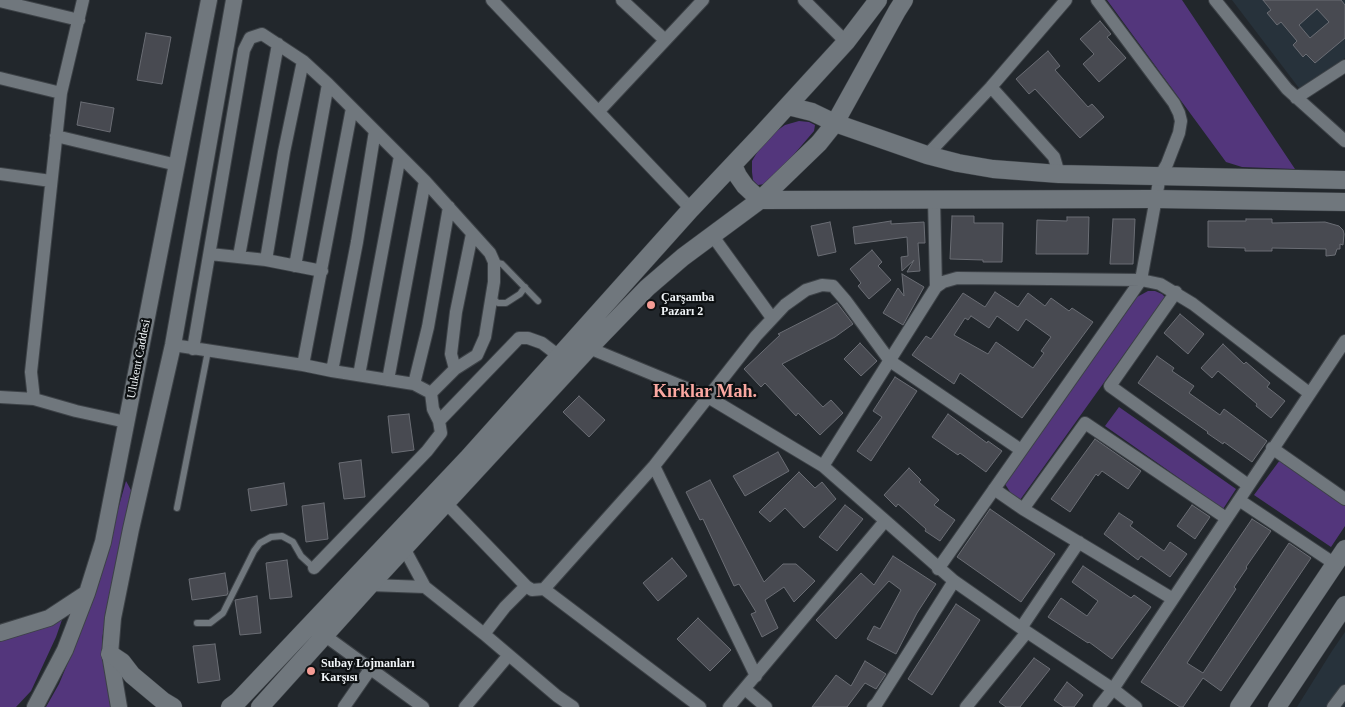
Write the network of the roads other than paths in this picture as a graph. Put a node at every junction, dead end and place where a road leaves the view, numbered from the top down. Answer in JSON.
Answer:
{"nodes":[{"id":1,"x":83,"y":0,"type":"edge"},
{"id":2,"x":209,"y":0,"type":"edge"},
{"id":3,"x":234,"y":0,"type":"edge"},
{"id":4,"x":492,"y":0,"type":"edge"},
{"id":5,"x":622,"y":0,"type":"edge"},
{"id":6,"x":703,"y":0,"type":"edge"},
{"id":7,"x":804,"y":0,"type":"edge"},
{"id":8,"x":878,"y":0,"type":"edge"},
{"id":9,"x":904,"y":0,"type":"edge"},
{"id":10,"x":1066,"y":0,"type":"edge"},
{"id":11,"x":1097,"y":0,"type":"edge"},
{"id":12,"x":1216,"y":0,"type":"edge"},
{"id":13,"x":0,"y":1,"type":"edge"},
{"id":14,"x":79,"y":20,"type":"junction"},
{"id":15,"x":665,"y":40,"type":"junction"},
{"id":16,"x":846,"y":42,"type":"junction"},
{"id":17,"x":278,"y":44,"type":"junction"},
{"id":18,"x":303,"y":61,"type":"junction"},
{"id":19,"x":1345,"y":66,"type":"edge"},
{"id":20,"x":0,"y":78,"type":"edge"},
{"id":21,"x":328,"y":84,"type":"junction"},
{"id":22,"x":991,"y":87,"type":"junction"},
{"id":23,"x":60,"y":93,"type":"junction"},
{"id":24,"x":1296,"y":98,"type":"junction"},
{"id":25,"x":788,"y":106,"type":"junction"},
{"id":26,"x":352,"y":108,"type":"junction"},
{"id":27,"x":599,"y":111,"type":"junction"},
{"id":28,"x":835,"y":123,"type":"junction"},
{"id":29,"x":375,"y":131,"type":"junction"},
{"id":30,"x":56,"y":136,"type":"junction"},
{"id":31,"x":1345,"y":142,"type":"edge"},
{"id":32,"x":927,"y":155,"type":"junction"},
{"id":33,"x":400,"y":156,"type":"junction"},
{"id":34,"x":177,"y":165,"type":"junction"},
{"id":35,"x":733,"y":165,"type":"junction"},
{"id":36,"x":0,"y":174,"type":"edge"},
{"id":37,"x":1059,"y":174,"type":"junction"},
{"id":38,"x":1160,"y":176,"type":"junction"},
{"id":39,"x":1345,"y":180,"type":"edge"},
{"id":40,"x":52,"y":181,"type":"junction"},
{"id":41,"x":425,"y":181,"type":"junction"},
{"id":42,"x":934,"y":199,"type":"junction"},
{"id":43,"x":1155,"y":199,"type":"junction"},
{"id":44,"x":760,"y":200,"type":"junction"},
{"id":45,"x":1345,"y":202,"type":"edge"},
{"id":46,"x":449,"y":207,"type":"junction"},
{"id":47,"x":691,"y":209,"type":"junction"},
{"id":48,"x":472,"y":234,"type":"junction"},
{"id":49,"x":712,"y":235,"type":"junction"},
{"id":50,"x":210,"y":254,"type":"junction"},
{"id":51,"x":239,"y":256,"type":"junction"},
{"id":52,"x":266,"y":260,"type":"junction"},
{"id":53,"x":494,"y":262,"type":"junction"},
{"id":54,"x":295,"y":266,"type":"junction"},
{"id":55,"x":322,"y":271,"type":"junction"},
{"id":56,"x":1141,"y":280,"type":"junction"},
{"id":57,"x":936,"y":287,"type":"junction"},
{"id":58,"x":525,"y":288,"type":"junction"},
{"id":59,"x":1176,"y":292,"type":"junction"},
{"id":60,"x":491,"y":298,"type":"junction"},
{"id":61,"x":538,"y":301,"type":"dead end"},
{"id":62,"x":772,"y":318,"type":"junction"},
{"id":63,"x":1345,"y":341,"type":"edge"},
{"id":64,"x":172,"y":345,"type":"junction"},
{"id":65,"x":589,"y":348,"type":"junction"},
{"id":66,"x":193,"y":349,"type":"junction"},
{"id":67,"x":208,"y":351,"type":"junction"},
{"id":68,"x":559,"y":356,"type":"junction"},
{"id":69,"x":890,"y":361,"type":"junction"},
{"id":70,"x":303,"y":365,"type":"junction"},
{"id":71,"x":455,"y":370,"type":"junction"},
{"id":72,"x":332,"y":371,"type":"junction"},
{"id":73,"x":359,"y":376,"type":"junction"},
{"id":74,"x":388,"y":380,"type":"junction"},
{"id":75,"x":414,"y":384,"type":"junction"},
{"id":76,"x":1309,"y":393,"type":"junction"},
{"id":77,"x":431,"y":394,"type":"junction"},
{"id":78,"x":0,"y":397,"type":"edge"},
{"id":79,"x":708,"y":397,"type":"junction"},
{"id":80,"x":34,"y":398,"type":"junction"},
{"id":81,"x":439,"y":421,"type":"junction"},
{"id":82,"x":126,"y":422,"type":"junction"},
{"id":83,"x":1272,"y":448,"type":"junction"},
{"id":84,"x":1021,"y":450,"type":"junction"},
{"id":85,"x":654,"y":466,"type":"junction"},
{"id":86,"x":823,"y":466,"type":"junction"},
{"id":87,"x":1248,"y":486,"type":"junction"},
{"id":88,"x":994,"y":489,"type":"junction"},
{"id":89,"x":1345,"y":499,"type":"edge"},
{"id":90,"x":1238,"y":500,"type":"junction"},
{"id":91,"x":446,"y":503,"type":"junction"},
{"id":92,"x":177,"y":508,"type":"dead end"},
{"id":93,"x":1023,"y":509,"type":"junction"},
{"id":94,"x":1226,"y":518,"type":"junction"},
{"id":95,"x":884,"y":521,"type":"junction"},
{"id":96,"x":1079,"y":542,"type":"junction"},
{"id":97,"x":404,"y":548,"type":"junction"},
{"id":98,"x":1345,"y":549,"type":"edge"},
{"id":99,"x":1335,"y":564,"type":"junction"},
{"id":100,"x":314,"y":568,"type":"joint"},
{"id":101,"x":938,"y":569,"type":"junction"},
{"id":102,"x":954,"y":581,"type":"junction"},
{"id":103,"x":370,"y":585,"type":"junction"},
{"id":104,"x":526,"y":586,"type":"junction"},
{"id":105,"x":425,"y":587,"type":"junction"},
{"id":106,"x":544,"y":589,"type":"junction"},
{"id":107,"x":87,"y":593,"type":"junction"},
{"id":108,"x":1173,"y":599,"type":"junction"},
{"id":109,"x":1345,"y":605,"type":"edge"},
{"id":110,"x":197,"y":623,"type":"dead end"},
{"id":111,"x":1024,"y":630,"type":"junction"},
{"id":112,"x":0,"y":633,"type":"edge"},
{"id":113,"x":484,"y":634,"type":"junction"},
{"id":114,"x":324,"y":635,"type":"junction"},
{"id":115,"x":110,"y":654,"type":"junction"},
{"id":116,"x":508,"y":656,"type":"junction"},
{"id":117,"x":371,"y":668,"type":"junction"},
{"id":118,"x":756,"y":676,"type":"junction"},
{"id":119,"x":745,"y":689,"type":"junction"},
{"id":120,"x":1113,"y":689,"type":"junction"},
{"id":121,"x":1345,"y":690,"type":"edge"},
{"id":122,"x":35,"y":707,"type":"edge"},
{"id":123,"x":119,"y":707,"type":"edge"},
{"id":124,"x":172,"y":707,"type":"edge"},
{"id":125,"x":230,"y":707,"type":"edge"},
{"id":126,"x":260,"y":707,"type":"edge"},
{"id":127,"x":344,"y":707,"type":"edge"},
{"id":128,"x":423,"y":707,"type":"edge"},
{"id":129,"x":465,"y":707,"type":"edge"},
{"id":130,"x":573,"y":707,"type":"edge"},
{"id":131,"x":700,"y":707,"type":"edge"},
{"id":132,"x":729,"y":707,"type":"edge"},
{"id":133,"x":766,"y":707,"type":"edge"},
{"id":134,"x":873,"y":707,"type":"edge"},
{"id":135,"x":966,"y":707,"type":"edge"},
{"id":136,"x":1099,"y":707,"type":"edge"},
{"id":137,"x":1136,"y":707,"type":"edge"},
{"id":138,"x":1239,"y":707,"type":"edge"},
{"id":139,"x":1277,"y":707,"type":"edge"},
{"id":140,"x":1333,"y":707,"type":"edge"}],
"edges":[{"from":1,"to":14,"type":"street"},
{"from":2,"to":34,"type":"street","name":"Ulukent Caddesi"},
{"from":3,"to":64,"type":"street"},
{"from":4,"to":27,"type":"street"},
{"from":5,"to":15,"type":"street"},
{"from":6,"to":15,"type":"street"},
{"from":7,"to":16,"type":"street"},
{"from":8,"to":16,"type":"main road"},
{"from":9,"to":28,"type":"main road"},
{"from":10,"to":22,"type":"street"},
{"from":11,"to":38,"type":"street"},
{"from":12,"to":24,"type":"street"},
{"from":13,"to":14,"type":"street"},
{"from":14,"to":23,"type":"street"},
{"from":15,"to":27,"type":"street"},
{"from":16,"to":25,"type":"main road"},
{"from":17,"to":18,"type":"street"},
{"from":17,"to":50,"type":"street"},
{"from":17,"to":51,"type":"street"},
{"from":18,"to":21,"type":"street"},
{"from":18,"to":52,"type":"street"},
{"from":19,"to":24,"type":"street"},
{"from":20,"to":23,"type":"street"},
{"from":21,"to":26,"type":"street"},
{"from":21,"to":54,"type":"street"},
{"from":22,"to":32,"type":"street"},
{"from":22,"to":37,"type":"street"},
{"from":23,"to":30,"type":"street"},
{"from":24,"to":31,"type":"street"},
{"from":25,"to":28,"type":"main road"},
{"from":25,"to":35,"type":"main road"},
{"from":26,"to":29,"type":"street"},
{"from":26,"to":55,"type":"street"},
{"from":27,"to":47,"type":"street"},
{"from":28,"to":32,"type":"main road"},
{"from":28,"to":44,"type":"main road"},
{"from":29,"to":33,"type":"street"},
{"from":29,"to":72,"type":"street"},
{"from":30,"to":34,"type":"street"},
{"from":30,"to":40,"type":"street"},
{"from":32,"to":37,"type":"main road"},
{"from":33,"to":41,"type":"street"},
{"from":33,"to":73,"type":"street"},
{"from":34,"to":82,"type":"street","name":"Ulukent Caddesi"},
{"from":35,"to":44,"type":"main road"},
{"from":35,"to":47,"type":"main road"},
{"from":36,"to":40,"type":"street"},
{"from":37,"to":38,"type":"main road"},
{"from":38,"to":39,"type":"main road"},
{"from":38,"to":43,"type":"street"},
{"from":40,"to":80,"type":"street"},
{"from":41,"to":46,"type":"street"},
{"from":41,"to":74,"type":"street"},
{"from":42,"to":43,"type":"main road"},
{"from":42,"to":44,"type":"main road"},
{"from":42,"to":57,"type":"street"},
{"from":43,"to":45,"type":"main road"},
{"from":43,"to":56,"type":"street"},
{"from":44,"to":49,"type":"main road"},
{"from":46,"to":48,"type":"street"},
{"from":46,"to":75,"type":"street"},
{"from":47,"to":68,"type":"main road"},
{"from":48,"to":53,"type":"street"},
{"from":48,"to":71,"type":"street"},
{"from":49,"to":62,"type":"street"},
{"from":49,"to":65,"type":"main road"},
{"from":50,"to":51,"type":"street"},
{"from":50,"to":66,"type":"street"},
{"from":51,"to":52,"type":"street"},
{"from":52,"to":54,"type":"street"},
{"from":53,"to":58,"type":"lane"},
{"from":53,"to":60,"type":"street"},
{"from":54,"to":55,"type":"street"},
{"from":55,"to":70,"type":"street"},
{"from":56,"to":57,"type":"street"},
{"from":56,"to":59,"type":"street"},
{"from":56,"to":84,"type":"street"},
{"from":57,"to":69,"type":"street"},
{"from":58,"to":60,"type":"lane"},
{"from":58,"to":61,"type":"lane"},
{"from":59,"to":76,"type":"street"},
{"from":59,"to":87,"type":"street"},
{"from":60,"to":71,"type":"street"},
{"from":62,"to":69,"type":"street"},
{"from":62,"to":79,"type":"street"},
{"from":63,"to":76,"type":"street"},
{"from":64,"to":66,"type":"street"},
{"from":64,"to":115,"type":"street"},
{"from":65,"to":79,"type":"street"},
{"from":65,"to":91,"type":"main road"},
{"from":66,"to":67,"type":"street"},
{"from":67,"to":70,"type":"street"},
{"from":67,"to":92,"type":"lane"},
{"from":68,"to":81,"type":"street"},
{"from":68,"to":125,"type":"main road"},
{"from":69,"to":84,"type":"street"},
{"from":69,"to":86,"type":"street"},
{"from":70,"to":72,"type":"street"},
{"from":71,"to":77,"type":"street"},
{"from":72,"to":73,"type":"street"},
{"from":73,"to":74,"type":"street"},
{"from":74,"to":75,"type":"street"},
{"from":75,"to":77,"type":"street"},
{"from":76,"to":83,"type":"street"},
{"from":77,"to":81,"type":"street"},
{"from":78,"to":80,"type":"street"},
{"from":79,"to":85,"type":"street"},
{"from":79,"to":86,"type":"street"},
{"from":80,"to":82,"type":"street"},
{"from":81,"to":100,"type":"street"},
{"from":82,"to":107,"type":"street","name":"Ulukent Caddesi"},
{"from":83,"to":87,"type":"street"},
{"from":83,"to":89,"type":"street"},
{"from":84,"to":88,"type":"street"},
{"from":85,"to":106,"type":"street"},
{"from":85,"to":118,"type":"street"},
{"from":86,"to":95,"type":"street"},
{"from":87,"to":90,"type":"street"},
{"from":88,"to":93,"type":"street"},
{"from":88,"to":101,"type":"street"},
{"from":90,"to":94,"type":"street"},
{"from":90,"to":99,"type":"street"},
{"from":91,"to":97,"type":"main road"},
{"from":91,"to":104,"type":"street"},
{"from":93,"to":94,"type":"street"},
{"from":93,"to":96,"type":"street"},
{"from":94,"to":108,"type":"street"},
{"from":95,"to":101,"type":"street"},
{"from":95,"to":118,"type":"street"},
{"from":96,"to":108,"type":"street"},
{"from":96,"to":111,"type":"street"},
{"from":97,"to":103,"type":"main road"},
{"from":97,"to":105,"type":"street"},
{"from":98,"to":99,"type":"main road"},
{"from":99,"to":138,"type":"main road"},
{"from":100,"to":110,"type":"lane"},
{"from":101,"to":102,"type":"street"},
{"from":102,"to":111,"type":"street"},
{"from":102,"to":134,"type":"street"},
{"from":103,"to":105,"type":"street"},
{"from":103,"to":114,"type":"main road"},
{"from":104,"to":106,"type":"street"},
{"from":104,"to":113,"type":"street"},
{"from":105,"to":113,"type":"street"},
{"from":106,"to":131,"type":"street"},
{"from":107,"to":112,"type":"street"},
{"from":107,"to":122,"type":"street","name":"Ulukent Caddesi"},
{"from":108,"to":120,"type":"street"},
{"from":109,"to":139,"type":"main road"},
{"from":111,"to":120,"type":"street"},
{"from":111,"to":135,"type":"street"},
{"from":113,"to":116,"type":"street"},
{"from":114,"to":117,"type":"street"},
{"from":114,"to":126,"type":"main road"},
{"from":115,"to":123,"type":"street"},
{"from":115,"to":124,"type":"main road"},
{"from":116,"to":129,"type":"street"},
{"from":116,"to":130,"type":"street"},
{"from":117,"to":127,"type":"street"},
{"from":117,"to":128,"type":"street"},
{"from":118,"to":119,"type":"street"},
{"from":119,"to":132,"type":"street"},
{"from":119,"to":133,"type":"street"},
{"from":120,"to":136,"type":"street"},
{"from":120,"to":137,"type":"street"},
{"from":121,"to":140,"type":"street"}]}
